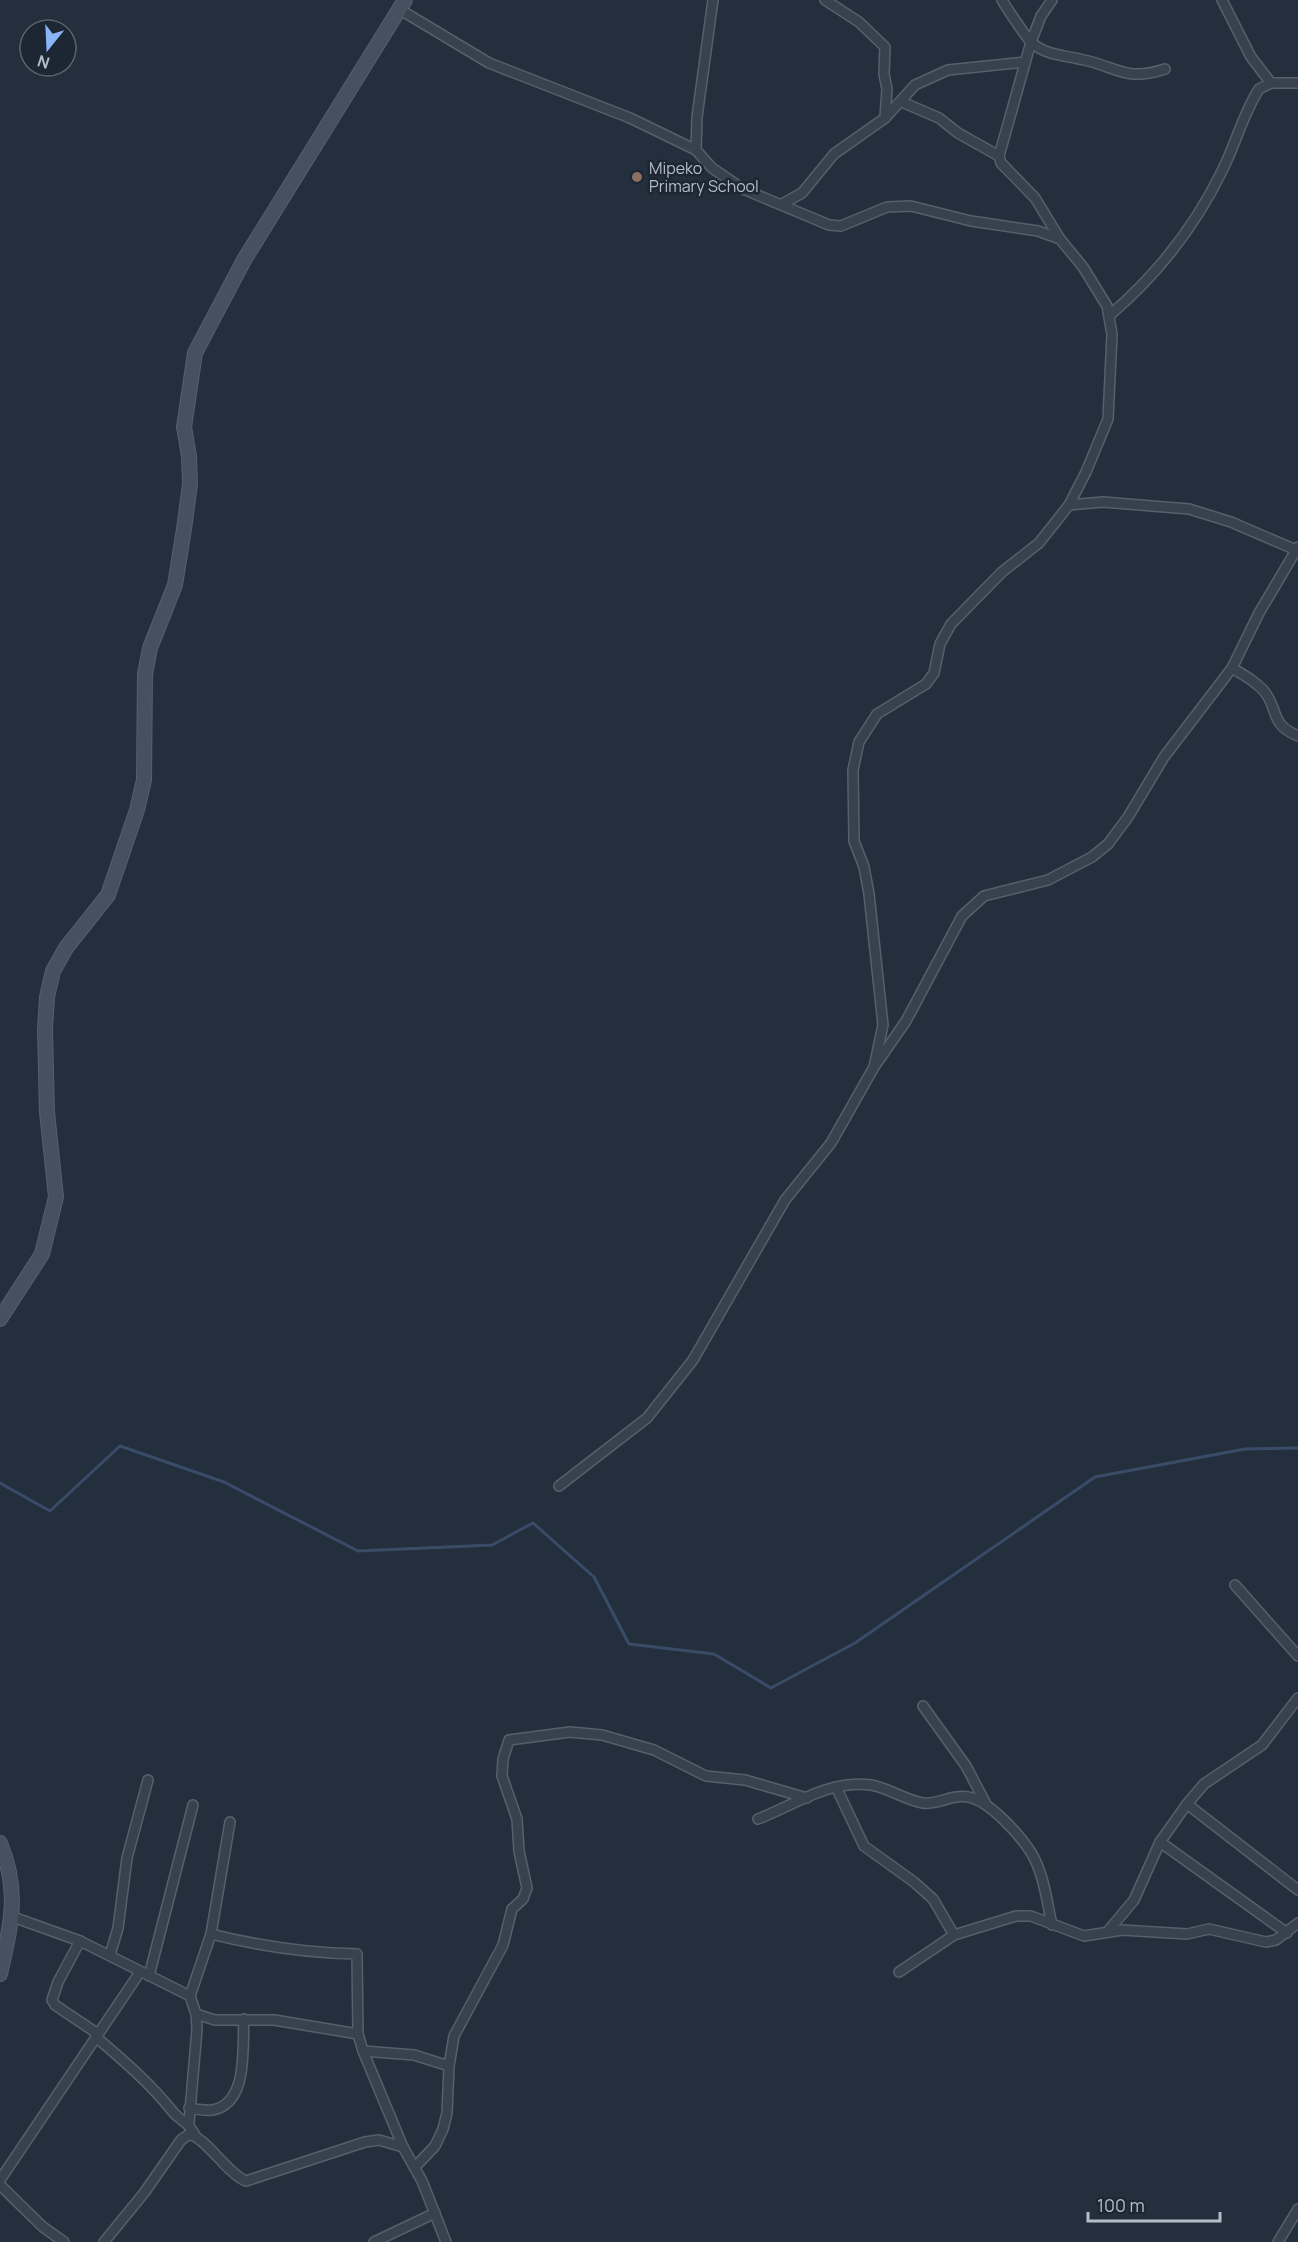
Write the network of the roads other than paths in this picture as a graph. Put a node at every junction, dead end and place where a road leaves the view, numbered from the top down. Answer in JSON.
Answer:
{"nodes":[{"id":1,"x":825,"y":0,"type":"edge"},
{"id":2,"x":1002,"y":0,"type":"edge"},
{"id":3,"x":1052,"y":0,"type":"edge"},
{"id":4,"x":1222,"y":0,"type":"edge"},
{"id":5,"x":714,"y":1,"type":"edge"},
{"id":6,"x":402,"y":4,"type":"edge"},
{"id":7,"x":1031,"y":42,"type":"junction"},
{"id":8,"x":1025,"y":62,"type":"junction"},
{"id":9,"x":1165,"y":69,"type":"dead end"},
{"id":10,"x":1271,"y":83,"type":"junction"},
{"id":11,"x":1298,"y":83,"type":"edge"},
{"id":12,"x":902,"y":102,"type":"junction"},
{"id":13,"x":885,"y":118,"type":"junction"},
{"id":14,"x":696,"y":150,"type":"junction"},
{"id":15,"x":999,"y":156,"type":"junction"},
{"id":16,"x":782,"y":204,"type":"junction"},
{"id":17,"x":1060,"y":239,"type":"junction"},
{"id":18,"x":1110,"y":315,"type":"junction"},
{"id":19,"x":1069,"y":505,"type":"junction"},
{"id":20,"x":1297,"y":549,"type":"edge"},
{"id":21,"x":1232,"y":668,"type":"junction"},
{"id":22,"x":1298,"y":736,"type":"edge"},
{"id":23,"x":874,"y":1067,"type":"junction"},
{"id":24,"x":0,"y":1319,"type":"edge"},
{"id":25,"x":559,"y":1486,"type":"dead end"},
{"id":26,"x":1235,"y":1585,"type":"dead end"},
{"id":27,"x":1298,"y":1656,"type":"edge"},
{"id":28,"x":1298,"y":1698,"type":"edge"},
{"id":29,"x":923,"y":1706,"type":"dead end"},
{"id":30,"x":148,"y":1780,"type":"dead end"},
{"id":31,"x":836,"y":1787,"type":"junction"},
{"id":32,"x":807,"y":1798,"type":"junction"},
{"id":33,"x":986,"y":1804,"type":"junction"},
{"id":34,"x":1187,"y":1804,"type":"junction"},
{"id":35,"x":193,"y":1805,"type":"dead end"},
{"id":36,"x":758,"y":1819,"type":"dead end"},
{"id":37,"x":230,"y":1822,"type":"dead end"},
{"id":38,"x":1160,"y":1842,"type":"junction"},
{"id":39,"x":0,"y":1843,"type":"edge"},
{"id":40,"x":1298,"y":1890,"type":"edge"},
{"id":41,"x":1123,"y":1915,"type":"junction"},
{"id":42,"x":13,"y":1917,"type":"junction"},
{"id":43,"x":1298,"y":1923,"type":"edge"},
{"id":44,"x":1052,"y":1925,"type":"junction"},
{"id":45,"x":1109,"y":1930,"type":"junction"},
{"id":46,"x":1122,"y":1930,"type":"junction"},
{"id":47,"x":1287,"y":1933,"type":"junction"},
{"id":48,"x":211,"y":1934,"type":"junction"},
{"id":49,"x":954,"y":1935,"type":"junction"},
{"id":50,"x":80,"y":1941,"type":"junction"},
{"id":51,"x":110,"y":1955,"type":"junction"},
{"id":52,"x":899,"y":1972,"type":"dead end"},
{"id":53,"x":0,"y":1974,"type":"edge"},
{"id":54,"x":145,"y":1974,"type":"junction"},
{"id":55,"x":190,"y":1996,"type":"junction"},
{"id":56,"x":196,"y":2014,"type":"junction"},
{"id":57,"x":244,"y":2019,"type":"junction"},
{"id":58,"x":358,"y":2034,"type":"junction"},
{"id":59,"x":97,"y":2035,"type":"junction"},
{"id":60,"x":363,"y":2051,"type":"junction"},
{"id":61,"x":449,"y":2066,"type":"junction"},
{"id":62,"x":189,"y":2108,"type":"junction"},
{"id":63,"x":189,"y":2123,"type":"junction"},
{"id":64,"x":395,"y":2124,"type":"junction"},
{"id":65,"x":195,"y":2135,"type":"junction"},
{"id":66,"x":379,"y":2140,"type":"junction"},
{"id":67,"x":403,"y":2146,"type":"junction"},
{"id":68,"x":415,"y":2167,"type":"junction"},
{"id":69,"x":0,"y":2182,"type":"edge"},
{"id":70,"x":1298,"y":2209,"type":"edge"},
{"id":71,"x":435,"y":2213,"type":"junction"},
{"id":72,"x":64,"y":2242,"type":"edge"},
{"id":73,"x":104,"y":2242,"type":"edge"},
{"id":74,"x":374,"y":2242,"type":"edge"},
{"id":75,"x":446,"y":2242,"type":"edge"},
{"id":76,"x":1278,"y":2242,"type":"edge"}],
"edges":[{"from":1,"to":13,"type":"street"},
{"from":2,"to":7,"type":"street"},
{"from":3,"to":7,"type":"street"},
{"from":4,"to":10,"type":"street"},
{"from":5,"to":14,"type":"street"},
{"from":6,"to":14,"type":"street"},
{"from":6,"to":24,"type":"street"},
{"from":7,"to":8,"type":"street"},
{"from":7,"to":9,"type":"street"},
{"from":8,"to":12,"type":"street"},
{"from":8,"to":15,"type":"street"},
{"from":10,"to":11,"type":"street"},
{"from":10,"to":18,"type":"street"},
{"from":12,"to":13,"type":"street"},
{"from":12,"to":15,"type":"street"},
{"from":13,"to":16,"type":"street"},
{"from":14,"to":16,"type":"street"},
{"from":15,"to":17,"type":"street"},
{"from":16,"to":17,"type":"street"},
{"from":17,"to":18,"type":"street"},
{"from":18,"to":19,"type":"street"},
{"from":19,"to":20,"type":"street"},
{"from":19,"to":23,"type":"street"},
{"from":20,"to":21,"type":"street"},
{"from":21,"to":22,"type":"street"},
{"from":21,"to":23,"type":"street"},
{"from":23,"to":25,"type":"street"},
{"from":26,"to":27,"type":"street"},
{"from":28,"to":34,"type":"street"},
{"from":29,"to":33,"type":"street"},
{"from":30,"to":51,"type":"street"},
{"from":31,"to":32,"type":"street"},
{"from":31,"to":33,"type":"street"},
{"from":31,"to":49,"type":"street"},
{"from":32,"to":36,"type":"street"},
{"from":32,"to":61,"type":"street"},
{"from":33,"to":44,"type":"street"},
{"from":34,"to":38,"type":"street"},
{"from":34,"to":40,"type":"street"},
{"from":35,"to":54,"type":"street"},
{"from":37,"to":48,"type":"street"},
{"from":38,"to":41,"type":"street"},
{"from":38,"to":47,"type":"street"},
{"from":39,"to":42,"type":"street"},
{"from":41,"to":45,"type":"street"},
{"from":41,"to":46,"type":"street"},
{"from":42,"to":50,"type":"street"},
{"from":42,"to":53,"type":"street"},
{"from":43,"to":47,"type":"street"},
{"from":44,"to":45,"type":"street"},
{"from":44,"to":49,"type":"street"},
{"from":45,"to":46,"type":"street"},
{"from":46,"to":47,"type":"street"},
{"from":48,"to":55,"type":"street"},
{"from":48,"to":58,"type":"street"},
{"from":49,"to":52,"type":"street"},
{"from":50,"to":51,"type":"street"},
{"from":50,"to":59,"type":"street"},
{"from":51,"to":54,"type":"street"},
{"from":54,"to":55,"type":"street"},
{"from":54,"to":59,"type":"street"},
{"from":55,"to":56,"type":"street"},
{"from":56,"to":57,"type":"street"},
{"from":56,"to":62,"type":"street"},
{"from":57,"to":58,"type":"street"},
{"from":57,"to":62,"type":"street"},
{"from":58,"to":60,"type":"street"},
{"from":59,"to":63,"type":"street"},
{"from":59,"to":69,"type":"street"},
{"from":60,"to":61,"type":"street"},
{"from":60,"to":64,"type":"street"},
{"from":61,"to":68,"type":"street"},
{"from":62,"to":63,"type":"street"},
{"from":63,"to":65,"type":"street"},
{"from":64,"to":66,"type":"street"},
{"from":64,"to":67,"type":"street"},
{"from":65,"to":66,"type":"street"},
{"from":65,"to":73,"type":"street"},
{"from":66,"to":67,"type":"street"},
{"from":67,"to":68,"type":"street"},
{"from":68,"to":71,"type":"street"},
{"from":69,"to":72,"type":"street"},
{"from":70,"to":76,"type":"street"},
{"from":71,"to":74,"type":"street"},
{"from":71,"to":75,"type":"street"}]}
